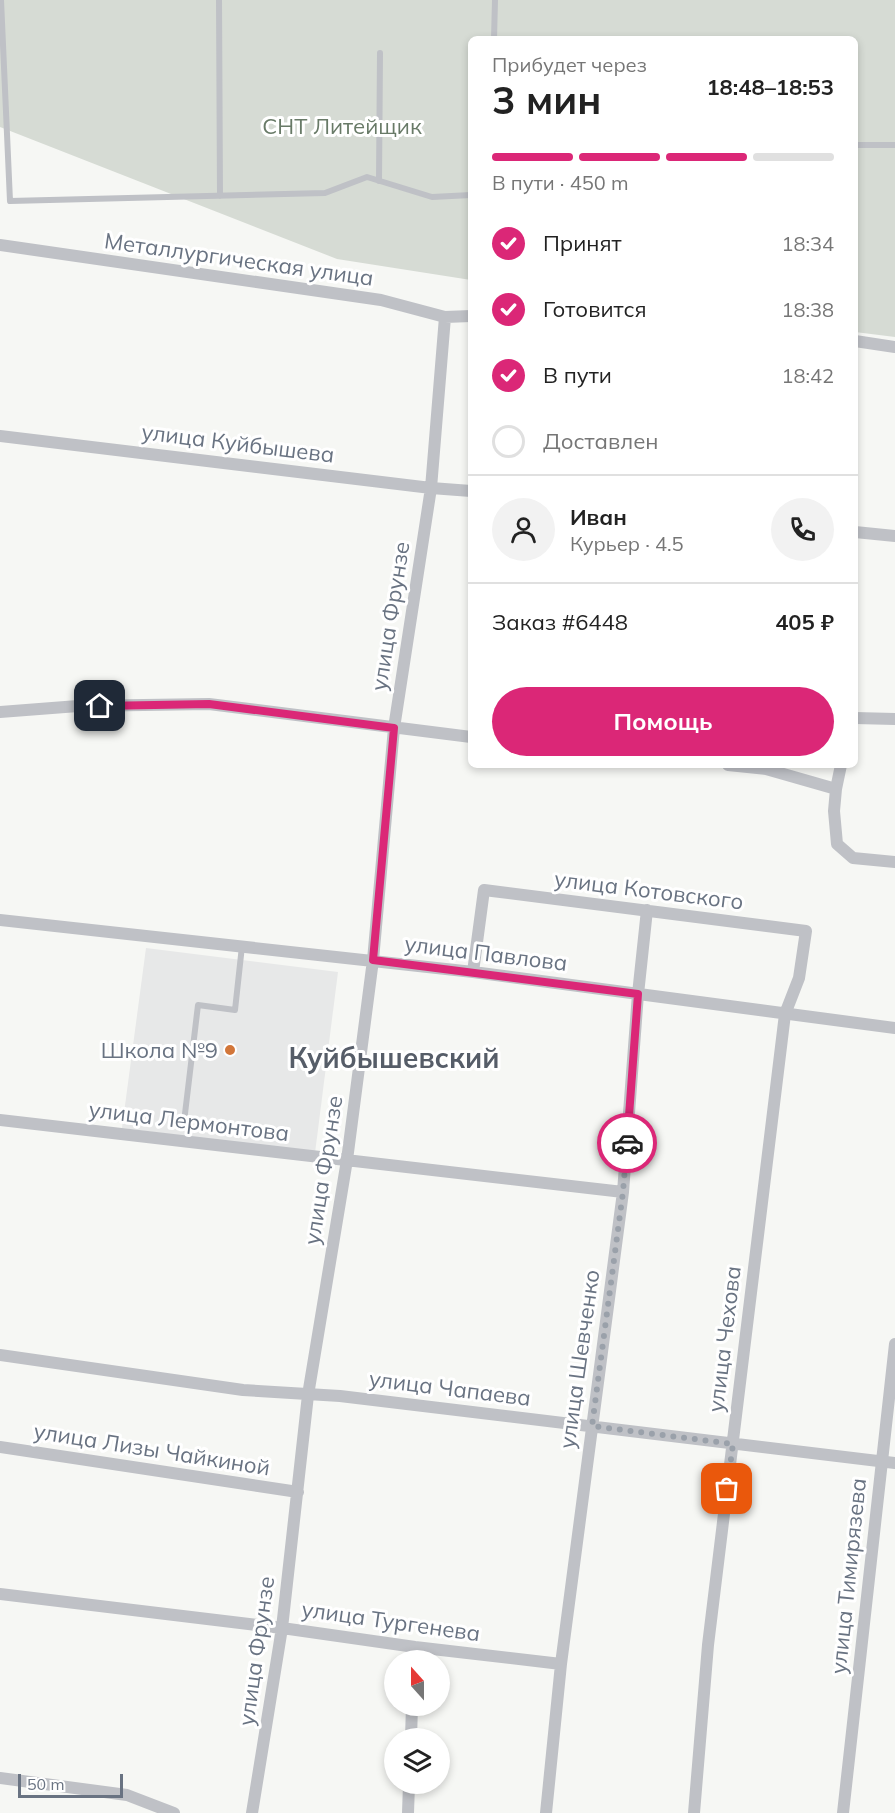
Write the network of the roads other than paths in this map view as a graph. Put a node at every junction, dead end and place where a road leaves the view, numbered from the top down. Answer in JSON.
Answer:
{"nodes":[{"id":1,"x":1,"y":0,"type":"edge"},
{"id":2,"x":219,"y":0,"type":"edge"},
{"id":3,"x":495,"y":0,"type":"edge"},
{"id":4,"x":494,"y":36,"type":"edge"},
{"id":5,"x":380,"y":53,"type":"dead end"},
{"id":6,"x":858,"y":145,"type":"edge"},
{"id":7,"x":895,"y":145,"type":"edge"},
{"id":8,"x":379,"y":181,"type":"junction"},
{"id":9,"x":468,"y":195,"type":"edge"},
{"id":10,"x":220,"y":196,"type":"junction"},
{"id":11,"x":0,"y":245,"type":"edge"},
{"id":12,"x":468,"y":316,"type":"edge"},
{"id":13,"x":445,"y":317,"type":"junction"},
{"id":14,"x":858,"y":341,"type":"edge"},
{"id":15,"x":895,"y":347,"type":"edge"},
{"id":16,"x":0,"y":436,"type":"edge"},
{"id":17,"x":431,"y":488,"type":"junction"},
{"id":18,"x":468,"y":490,"type":"edge"},
{"id":19,"x":858,"y":532,"type":"edge"},
{"id":20,"x":895,"y":536,"type":"edge"},
{"id":21,"x":0,"y":712,"type":"edge"},
{"id":22,"x":858,"y":718,"type":"edge"},
{"id":23,"x":895,"y":719,"type":"edge"},
{"id":24,"x":394,"y":728,"type":"junction"},
{"id":25,"x":468,"y":736,"type":"edge"},
{"id":26,"x":756,"y":768,"type":"edge"},
{"id":27,"x":840,"y":768,"type":"edge"},
{"id":28,"x":836,"y":789,"type":"junction"},
{"id":29,"x":895,"y":862,"type":"edge"},
{"id":30,"x":647,"y":910,"type":"junction"},
{"id":31,"x":0,"y":920,"type":"edge"},
{"id":32,"x":242,"y":946,"type":"junction"},
{"id":33,"x":373,"y":960,"type":"junction"},
{"id":34,"x":473,"y":972,"type":"junction"},
{"id":35,"x":638,"y":994,"type":"junction"},
{"id":36,"x":785,"y":1014,"type":"junction"},
{"id":37,"x":895,"y":1028,"type":"edge"},
{"id":38,"x":0,"y":1120,"type":"edge"},
{"id":39,"x":184,"y":1122,"type":"dead end"},
{"id":40,"x":347,"y":1160,"type":"junction"},
{"id":41,"x":623,"y":1192,"type":"junction"},
{"id":42,"x":895,"y":1344,"type":"edge"},
{"id":43,"x":0,"y":1355,"type":"edge"},
{"id":44,"x":309,"y":1395,"type":"junction"},
{"id":45,"x":592,"y":1426,"type":"junction"},
{"id":46,"x":733,"y":1444,"type":"junction"},
{"id":47,"x":0,"y":1447,"type":"edge"},
{"id":48,"x":882,"y":1461,"type":"junction"},
{"id":49,"x":895,"y":1463,"type":"edge"},
{"id":50,"x":298,"y":1492,"type":"junction"},
{"id":51,"x":0,"y":1594,"type":"edge"},
{"id":52,"x":282,"y":1628,"type":"junction"},
{"id":53,"x":415,"y":1647,"type":"junction"},
{"id":54,"x":415,"y":1650,"type":"edge"},
{"id":55,"x":561,"y":1664,"type":"junction"},
{"id":56,"x":0,"y":1778,"type":"edge"},
{"id":57,"x":409,"y":1794,"type":"edge"},
{"id":58,"x":174,"y":1813,"type":"edge"},
{"id":59,"x":252,"y":1813,"type":"edge"},
{"id":60,"x":408,"y":1813,"type":"edge"},
{"id":61,"x":546,"y":1813,"type":"edge"},
{"id":62,"x":694,"y":1813,"type":"edge"},
{"id":63,"x":843,"y":1813,"type":"edge"}],
"edges":[{"from":1,"to":10,"type":"lane"},
{"from":2,"to":10,"type":"lane"},
{"from":3,"to":4,"type":"lane"},
{"from":5,"to":8,"type":"lane"},
{"from":6,"to":7,"type":"lane"},
{"from":8,"to":9,"type":"lane"},
{"from":8,"to":10,"type":"lane"},
{"from":11,"to":13,"type":"street","name":"Металлургическая улица"},
{"from":12,"to":13,"type":"street","name":"Металлургическая улица"},
{"from":13,"to":17,"type":"street","name":"улица Фрунзе"},
{"from":14,"to":15,"type":"street"},
{"from":16,"to":17,"type":"street","name":"улица Куйбышева"},
{"from":17,"to":18,"type":"street","name":"улица Куйбышева"},
{"from":17,"to":24,"type":"street","name":"улица Фрунзе"},
{"from":19,"to":20,"type":"street"},
{"from":21,"to":24,"type":"street"},
{"from":22,"to":23,"type":"street"},
{"from":24,"to":25,"type":"street"},
{"from":24,"to":33,"type":"street","name":"улица Фрунзе"},
{"from":26,"to":28,"type":"street"},
{"from":27,"to":28,"type":"street"},
{"from":28,"to":29,"type":"street"},
{"from":30,"to":34,"type":"street","name":"улица Котовского"},
{"from":30,"to":35,"type":"street","name":"улица Шевченко"},
{"from":30,"to":36,"type":"street","name":"улица Котовского"},
{"from":31,"to":32,"type":"street","name":"улица Павлова"},
{"from":32,"to":33,"type":"street","name":"улица Павлова"},
{"from":32,"to":39,"type":"lane"},
{"from":33,"to":34,"type":"street","name":"улица Павлова"},
{"from":33,"to":40,"type":"street","name":"улица Фрунзе"},
{"from":34,"to":35,"type":"street","name":"улица Павлова"},
{"from":35,"to":36,"type":"street","name":"улица Павлова"},
{"from":35,"to":41,"type":"street","name":"улица Шевченко"},
{"from":36,"to":37,"type":"street","name":"улица Павлова"},
{"from":36,"to":46,"type":"street","name":"улица Чехова"},
{"from":38,"to":40,"type":"street","name":"улица Лермонтова"},
{"from":40,"to":41,"type":"street","name":"улица Лермонтова"},
{"from":40,"to":44,"type":"street","name":"улица Фрунзе"},
{"from":41,"to":45,"type":"street","name":"улица Шевченко"},
{"from":42,"to":48,"type":"street","name":"улица Тимирязева"},
{"from":43,"to":44,"type":"street","name":"улица Чапаева"},
{"from":44,"to":45,"type":"street","name":"улица Чапаева"},
{"from":44,"to":50,"type":"street","name":"улица Фрунзе"},
{"from":45,"to":46,"type":"street","name":"улица Чапаева"},
{"from":45,"to":55,"type":"street","name":"улица Шевченко"},
{"from":46,"to":48,"type":"street","name":"улица Чапаева"},
{"from":46,"to":62,"type":"street","name":"улица Чехова"},
{"from":47,"to":50,"type":"street","name":"улица Лизы Чайкиной"},
{"from":48,"to":49,"type":"street","name":"улица Чапаева"},
{"from":48,"to":63,"type":"street","name":"улица Тимирязева"},
{"from":50,"to":52,"type":"street","name":"улица Фрунзе"},
{"from":51,"to":52,"type":"street","name":"улица Тургенева"},
{"from":52,"to":53,"type":"street","name":"улица Тургенева"},
{"from":52,"to":59,"type":"street","name":"улица Фрунзе"},
{"from":53,"to":54,"type":"street"},
{"from":53,"to":55,"type":"street","name":"улица Тургенева"},
{"from":55,"to":61,"type":"street","name":"улица Шевченко"},
{"from":56,"to":58,"type":"street"},
{"from":57,"to":60,"type":"street"}]}
